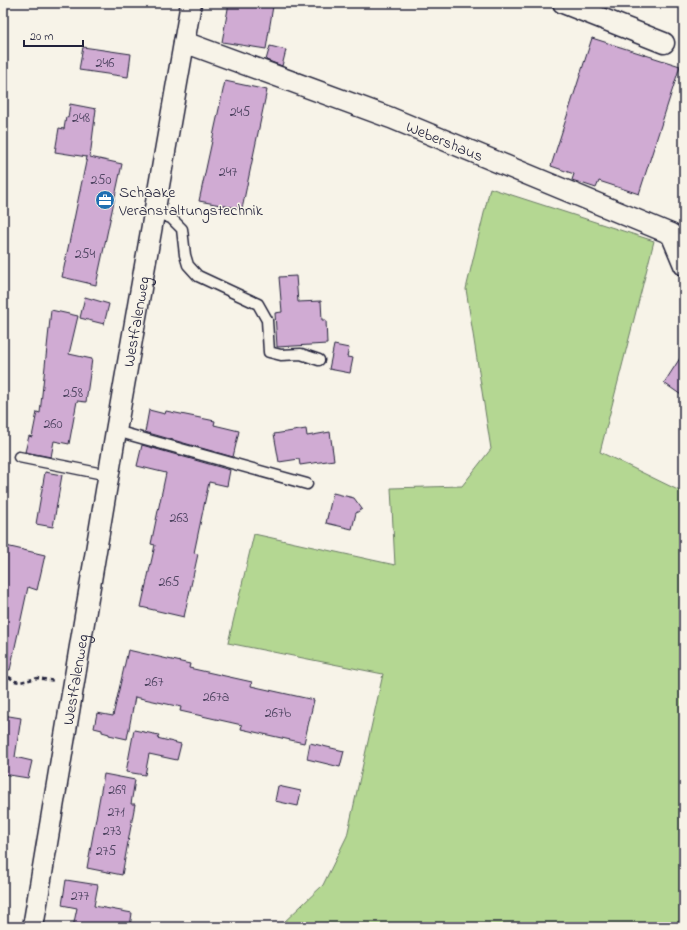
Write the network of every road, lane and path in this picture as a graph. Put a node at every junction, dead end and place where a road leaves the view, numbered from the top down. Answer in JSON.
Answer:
{"nodes":[{"id":1,"x":191,"y":3,"type":"edge"},
{"id":2,"x":563,"y":3,"type":"edge"},
{"id":3,"x":184,"y":42,"type":"junction"},
{"id":4,"x":664,"y":43,"type":"dead end"},
{"id":5,"x":154,"y":212,"type":"junction"},
{"id":6,"x":684,"y":265,"type":"edge"},
{"id":7,"x":319,"y":360,"type":"dead end"},
{"id":8,"x":116,"y":431,"type":"junction"},
{"id":9,"x":20,"y":457,"type":"dead end"},
{"id":10,"x":108,"y":475,"type":"junction"},
{"id":11,"x":307,"y":484,"type":"dead end"},
{"id":12,"x":3,"y":673,"type":"edge"},
{"id":13,"x":73,"y":683,"type":"junction"},
{"id":14,"x":33,"y":927,"type":"edge"}],
"edges":[{"from":1,"to":3,"type":"street","name":"Westfalenweg"},
{"from":2,"to":4,"type":"street"},
{"from":3,"to":5,"type":"street","name":"Westfalenweg"},
{"from":3,"to":6,"type":"street","name":"Webershaus"},
{"from":5,"to":7,"type":"lane"},
{"from":5,"to":8,"type":"street","name":"Westfalenweg"},
{"from":8,"to":10,"type":"street","name":"Westfalenweg"},
{"from":8,"to":11,"type":"lane"},
{"from":9,"to":10,"type":"lane"},
{"from":10,"to":13,"type":"street","name":"Westfalenweg"},
{"from":12,"to":13,"type":"path"},
{"from":13,"to":14,"type":"street","name":"Westfalenweg"}]}
